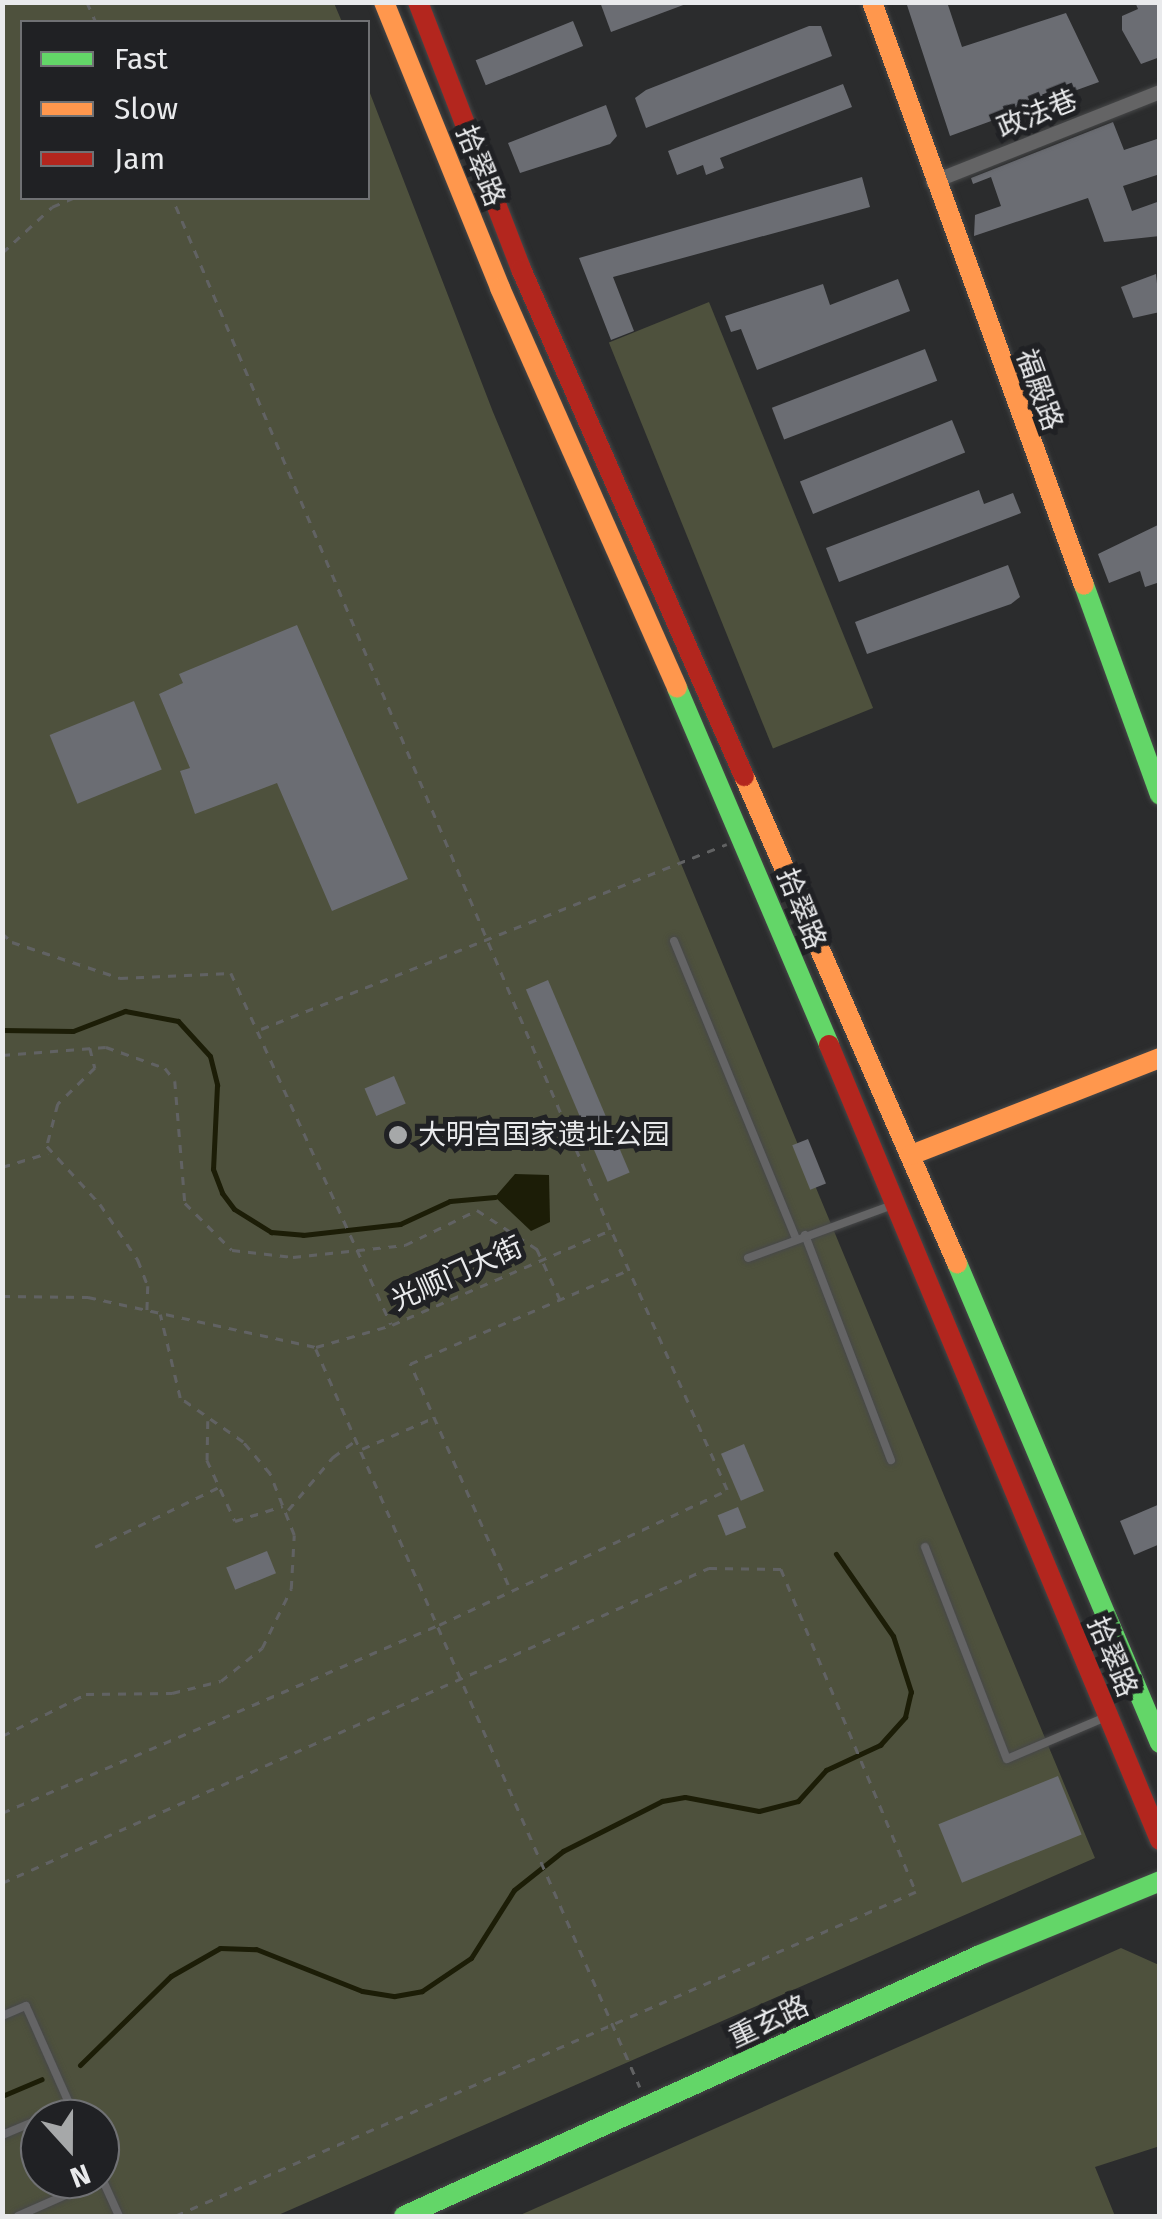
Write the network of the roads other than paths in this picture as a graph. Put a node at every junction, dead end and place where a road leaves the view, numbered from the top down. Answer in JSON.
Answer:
{"nodes":[{"id":1,"x":384,"y":2,"type":"edge"},
{"id":2,"x":418,"y":2,"type":"edge"},
{"id":3,"x":872,"y":2,"type":"edge"},
{"id":4,"x":1160,"y":92,"type":"edge"},
{"id":5,"x":932,"y":182,"type":"junction"},
{"id":6,"x":1160,"y":795,"type":"edge"},
{"id":7,"x":674,"y":941,"type":"dead end"},
{"id":8,"x":1160,"y":1058,"type":"edge"},
{"id":9,"x":910,"y":1156,"type":"junction"},
{"id":10,"x":893,"y":1204,"type":"junction"},
{"id":11,"x":800,"y":1237,"type":"junction"},
{"id":12,"x":748,"y":1258,"type":"dead end"},
{"id":13,"x":891,"y":1460,"type":"dead end"},
{"id":14,"x":925,"y":1547,"type":"dead end"},
{"id":15,"x":1108,"y":1717,"type":"junction"},
{"id":16,"x":1160,"y":1743,"type":"edge"},
{"id":17,"x":1160,"y":1840,"type":"edge"},
{"id":18,"x":1160,"y":1881,"type":"edge"},
{"id":19,"x":2,"y":2016,"type":"edge"},
{"id":20,"x":67,"y":2099,"type":"edge"},
{"id":21,"x":53,"y":2199,"type":"edge"},
{"id":22,"x":18,"y":2216,"type":"edge"},
{"id":23,"x":404,"y":2216,"type":"edge"}],
"edges":[{"from":1,"to":10,"type":"main road","name":"拾翠路"},
{"from":2,"to":9,"type":"main road","name":"拾翠路"},
{"from":3,"to":5,"type":"main road","name":"福殿路"},
{"from":4,"to":5,"type":"street","name":"政法巷"},
{"from":5,"to":6,"type":"main road","name":"福殿路"},
{"from":7,"to":11,"type":"lane"},
{"from":8,"to":9,"type":"main road"},
{"from":9,"to":16,"type":"main road","name":"拾翠路"},
{"from":10,"to":11,"type":"lane"},
{"from":10,"to":15,"type":"main road","name":"拾翠路"},
{"from":11,"to":12,"type":"lane"},
{"from":11,"to":13,"type":"lane"},
{"from":14,"to":15,"type":"lane"},
{"from":15,"to":17,"type":"main road","name":"拾翠路"},
{"from":18,"to":23,"type":"main road","name":"重玄路"},
{"from":19,"to":20,"type":"lane"},
{"from":21,"to":22,"type":"lane"}]}
